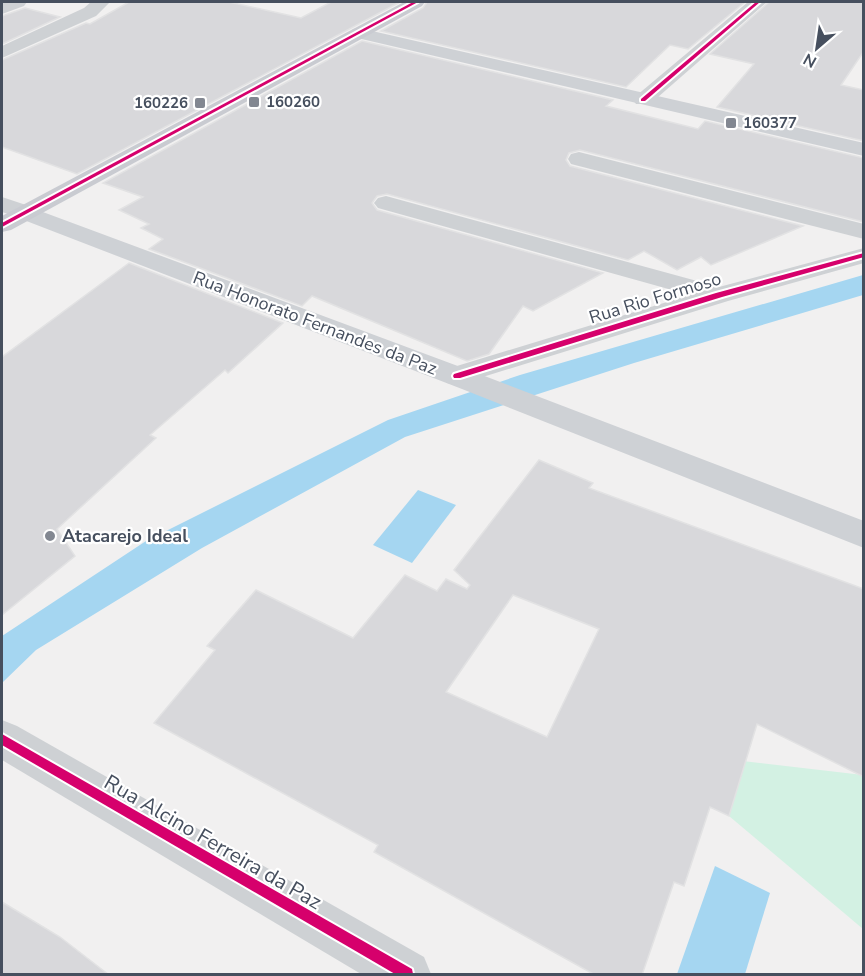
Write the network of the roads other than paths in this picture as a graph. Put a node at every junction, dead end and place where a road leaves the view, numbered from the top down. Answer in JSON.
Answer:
{"nodes":[{"id":1,"x":18,"y":2,"type":"edge"},
{"id":2,"x":101,"y":2,"type":"edge"},
{"id":3,"x":416,"y":2,"type":"edge"},
{"id":4,"x":758,"y":2,"type":"edge"},
{"id":5,"x":2,"y":9,"type":"edge"},
{"id":6,"x":359,"y":33,"type":"junction"},
{"id":7,"x":2,"y":53,"type":"edge"},
{"id":8,"x":644,"y":100,"type":"junction"},
{"id":9,"x":864,"y":150,"type":"edge"},
{"id":10,"x":579,"y":159,"type":"dead end"},
{"id":11,"x":386,"y":203,"type":"dead end"},
{"id":12,"x":9,"y":214,"type":"edge"},
{"id":13,"x":864,"y":232,"type":"edge"},
{"id":14,"x":864,"y":255,"type":"edge"},
{"id":15,"x":719,"y":295,"type":"junction"},
{"id":16,"x":465,"y":379,"type":"junction"},
{"id":17,"x":864,"y":535,"type":"edge"},
{"id":18,"x":2,"y":740,"type":"edge"},
{"id":19,"x":407,"y":975,"type":"edge"}],
"edges":[{"from":1,"to":5,"type":"street"},
{"from":2,"to":7,"type":"street"},
{"from":3,"to":6,"type":"main road"},
{"from":4,"to":8,"type":"street"},
{"from":6,"to":8,"type":"main road"},
{"from":6,"to":12,"type":"main road"},
{"from":8,"to":9,"type":"main road"},
{"from":10,"to":13,"type":"street"},
{"from":11,"to":15,"type":"street"},
{"from":12,"to":16,"type":"main road","name":"Rua Honorato Fernandes da Paz"},
{"from":14,"to":15,"type":"street","name":"Rua Rio Formoso"},
{"from":15,"to":16,"type":"street","name":"Rua Rio Formoso"},
{"from":16,"to":17,"type":"main road","name":"Rua Honorato Fernandes da Paz"},
{"from":18,"to":19,"type":"street","name":"Rua Alcino Ferreira da Paz"}]}
